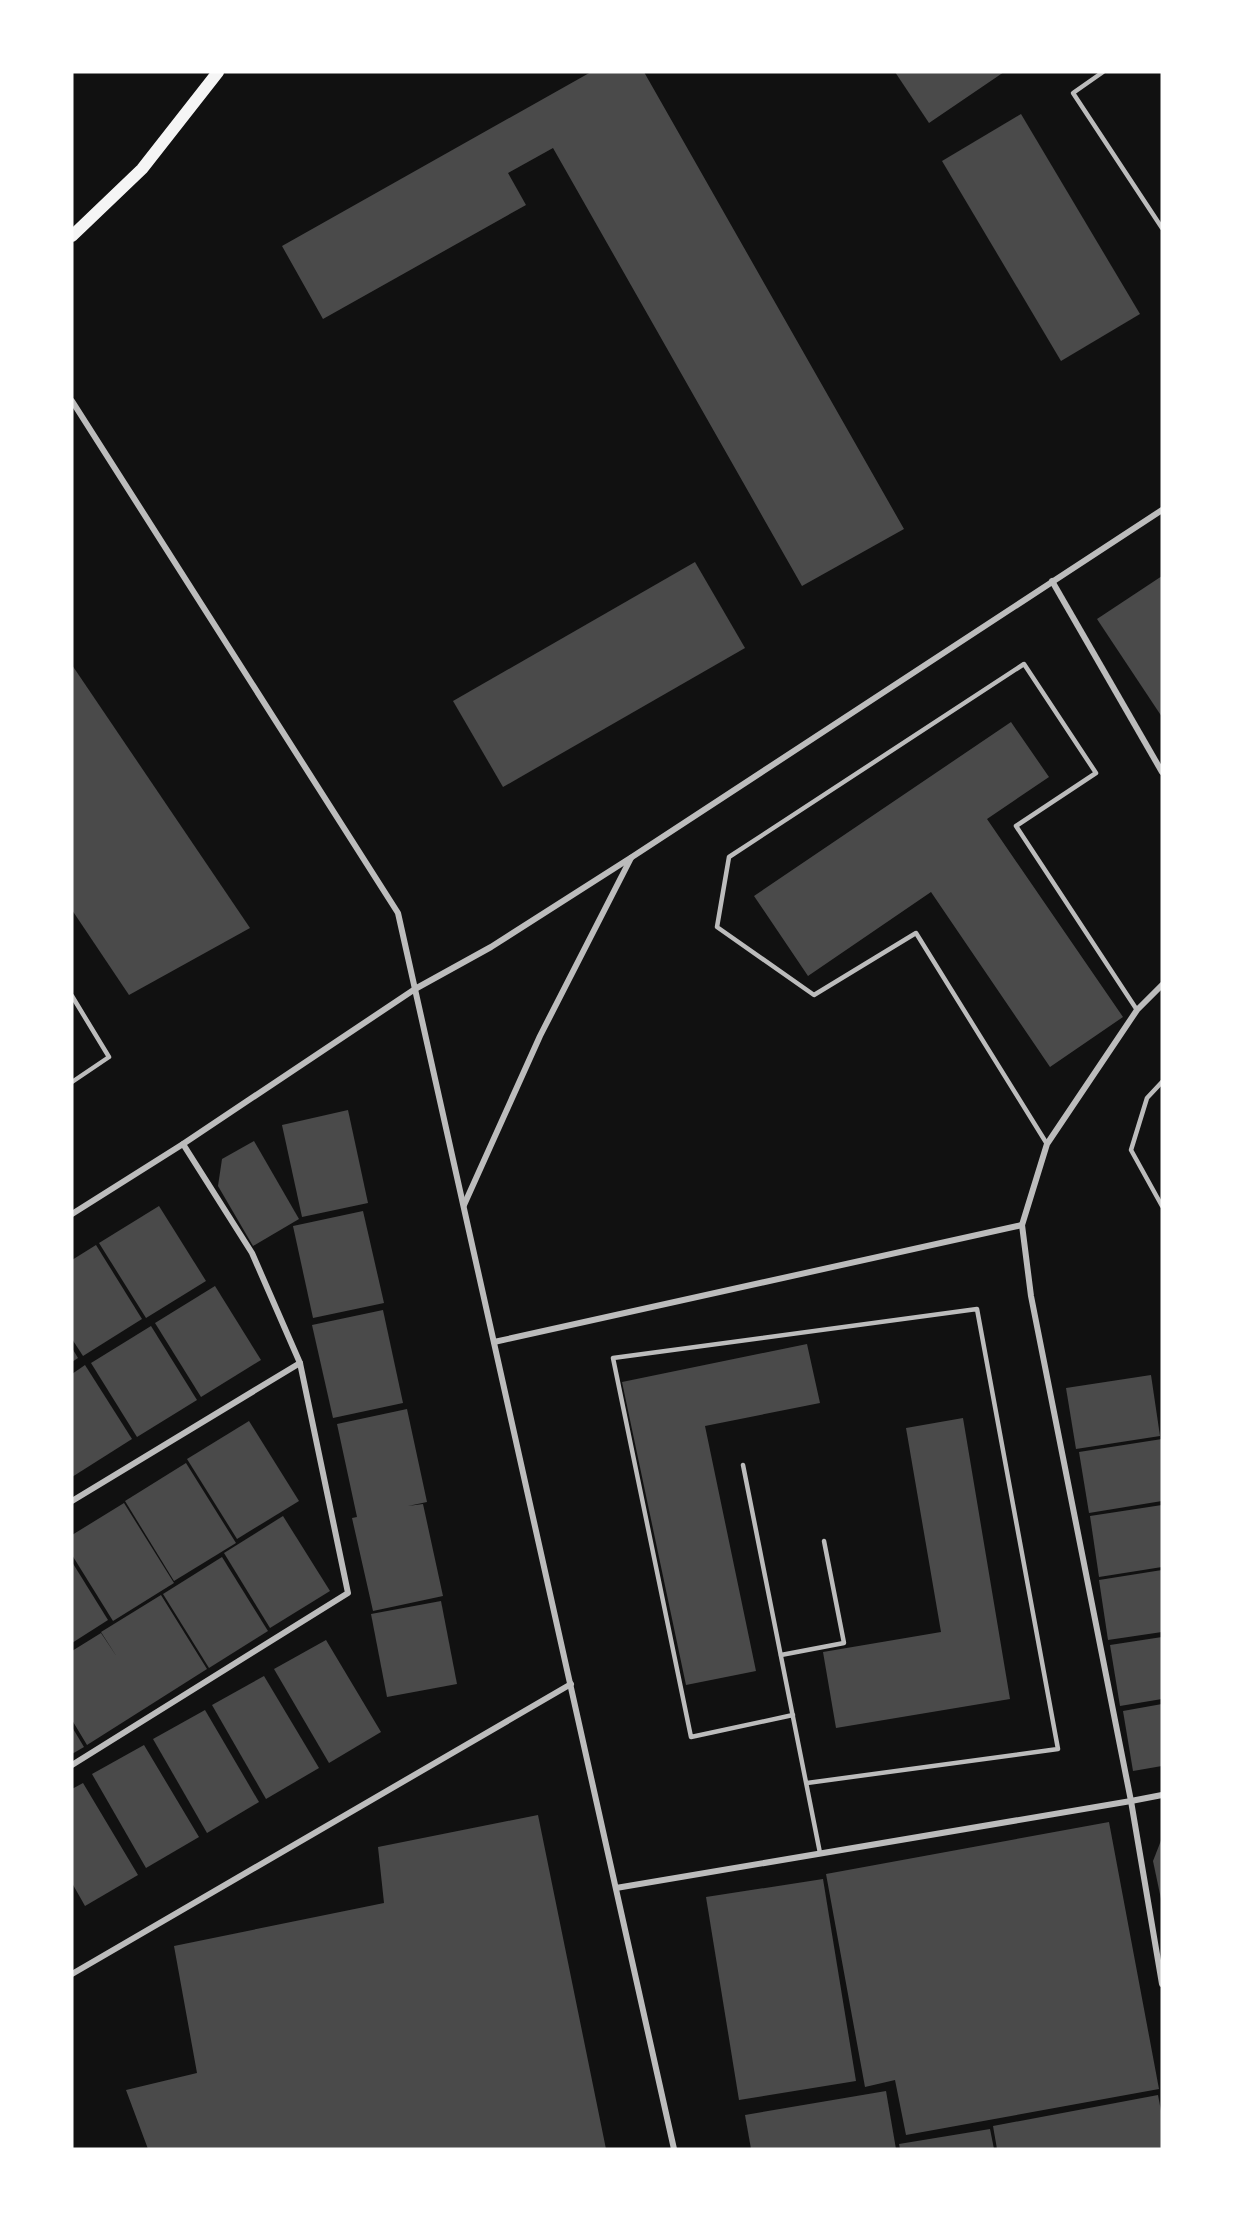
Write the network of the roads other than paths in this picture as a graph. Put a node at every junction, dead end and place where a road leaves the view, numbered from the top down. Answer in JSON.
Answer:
{"nodes":[{"id":1,"x":218,"y":72,"type":"edge"},
{"id":2,"x":1103,"y":72,"type":"edge"},
{"id":3,"x":1162,"y":228,"type":"edge"},
{"id":4,"x":72,"y":236,"type":"edge"},
{"id":5,"x":72,"y":401,"type":"edge"},
{"id":6,"x":1162,"y":510,"type":"edge"},
{"id":7,"x":1052,"y":581,"type":"junction"},
{"id":8,"x":1162,"y":772,"type":"edge"},
{"id":9,"x":632,"y":856,"type":"junction"},
{"id":10,"x":1162,"y":984,"type":"edge"},
{"id":11,"x":415,"y":989,"type":"junction"},
{"id":12,"x":72,"y":996,"type":"edge"},
{"id":13,"x":1137,"y":1010,"type":"junction"},
{"id":14,"x":72,"y":1082,"type":"edge"},
{"id":15,"x":1162,"y":1082,"type":"edge"},
{"id":16,"x":183,"y":1144,"type":"junction"},
{"id":17,"x":1047,"y":1144,"type":"junction"},
{"id":18,"x":464,"y":1205,"type":"junction"},
{"id":19,"x":1162,"y":1206,"type":"edge"},
{"id":20,"x":72,"y":1214,"type":"edge"},
{"id":21,"x":1022,"y":1225,"type":"junction"},
{"id":22,"x":494,"y":1342,"type":"junction"},
{"id":23,"x":300,"y":1363,"type":"junction"},
{"id":24,"x":743,"y":1465,"type":"dead end"},
{"id":25,"x":72,"y":1501,"type":"edge"},
{"id":26,"x":824,"y":1541,"type":"dead end"},
{"id":27,"x":781,"y":1655,"type":"junction"},
{"id":28,"x":571,"y":1683,"type":"junction"},
{"id":29,"x":793,"y":1715,"type":"junction"},
{"id":30,"x":72,"y":1764,"type":"edge"},
{"id":31,"x":807,"y":1783,"type":"junction"},
{"id":32,"x":1162,"y":1795,"type":"edge"},
{"id":33,"x":1131,"y":1801,"type":"junction"},
{"id":34,"x":820,"y":1853,"type":"junction"},
{"id":35,"x":616,"y":1888,"type":"junction"},
{"id":36,"x":72,"y":1974,"type":"edge"},
{"id":37,"x":1162,"y":1984,"type":"edge"},
{"id":38,"x":674,"y":2149,"type":"edge"}],
"edges":[{"from":1,"to":4,"type":"main road"},
{"from":2,"to":3,"type":"lane"},
{"from":5,"to":11,"type":"street"},
{"from":6,"to":7,"type":"street"},
{"from":7,"to":8,"type":"street"},
{"from":7,"to":9,"type":"street"},
{"from":9,"to":11,"type":"street"},
{"from":9,"to":18,"type":"street"},
{"from":10,"to":13,"type":"street"},
{"from":11,"to":16,"type":"street"},
{"from":11,"to":18,"type":"street"},
{"from":12,"to":14,"type":"lane"},
{"from":13,"to":17,"type":"street"},
{"from":13,"to":17,"type":"lane"},
{"from":15,"to":19,"type":"lane"},
{"from":16,"to":20,"type":"street"},
{"from":16,"to":23,"type":"street"},
{"from":17,"to":21,"type":"street"},
{"from":18,"to":22,"type":"street"},
{"from":21,"to":22,"type":"street"},
{"from":21,"to":33,"type":"street"},
{"from":22,"to":28,"type":"street"},
{"from":23,"to":25,"type":"street"},
{"from":23,"to":30,"type":"street"},
{"from":24,"to":27,"type":"lane"},
{"from":26,"to":27,"type":"lane"},
{"from":27,"to":29,"type":"lane"},
{"from":28,"to":35,"type":"street"},
{"from":28,"to":36,"type":"street"},
{"from":29,"to":31,"type":"lane"},
{"from":29,"to":31,"type":"lane"},
{"from":31,"to":34,"type":"lane"},
{"from":32,"to":33,"type":"street"},
{"from":33,"to":34,"type":"street"},
{"from":33,"to":37,"type":"street"},
{"from":34,"to":35,"type":"street"},
{"from":35,"to":38,"type":"street"}]}
